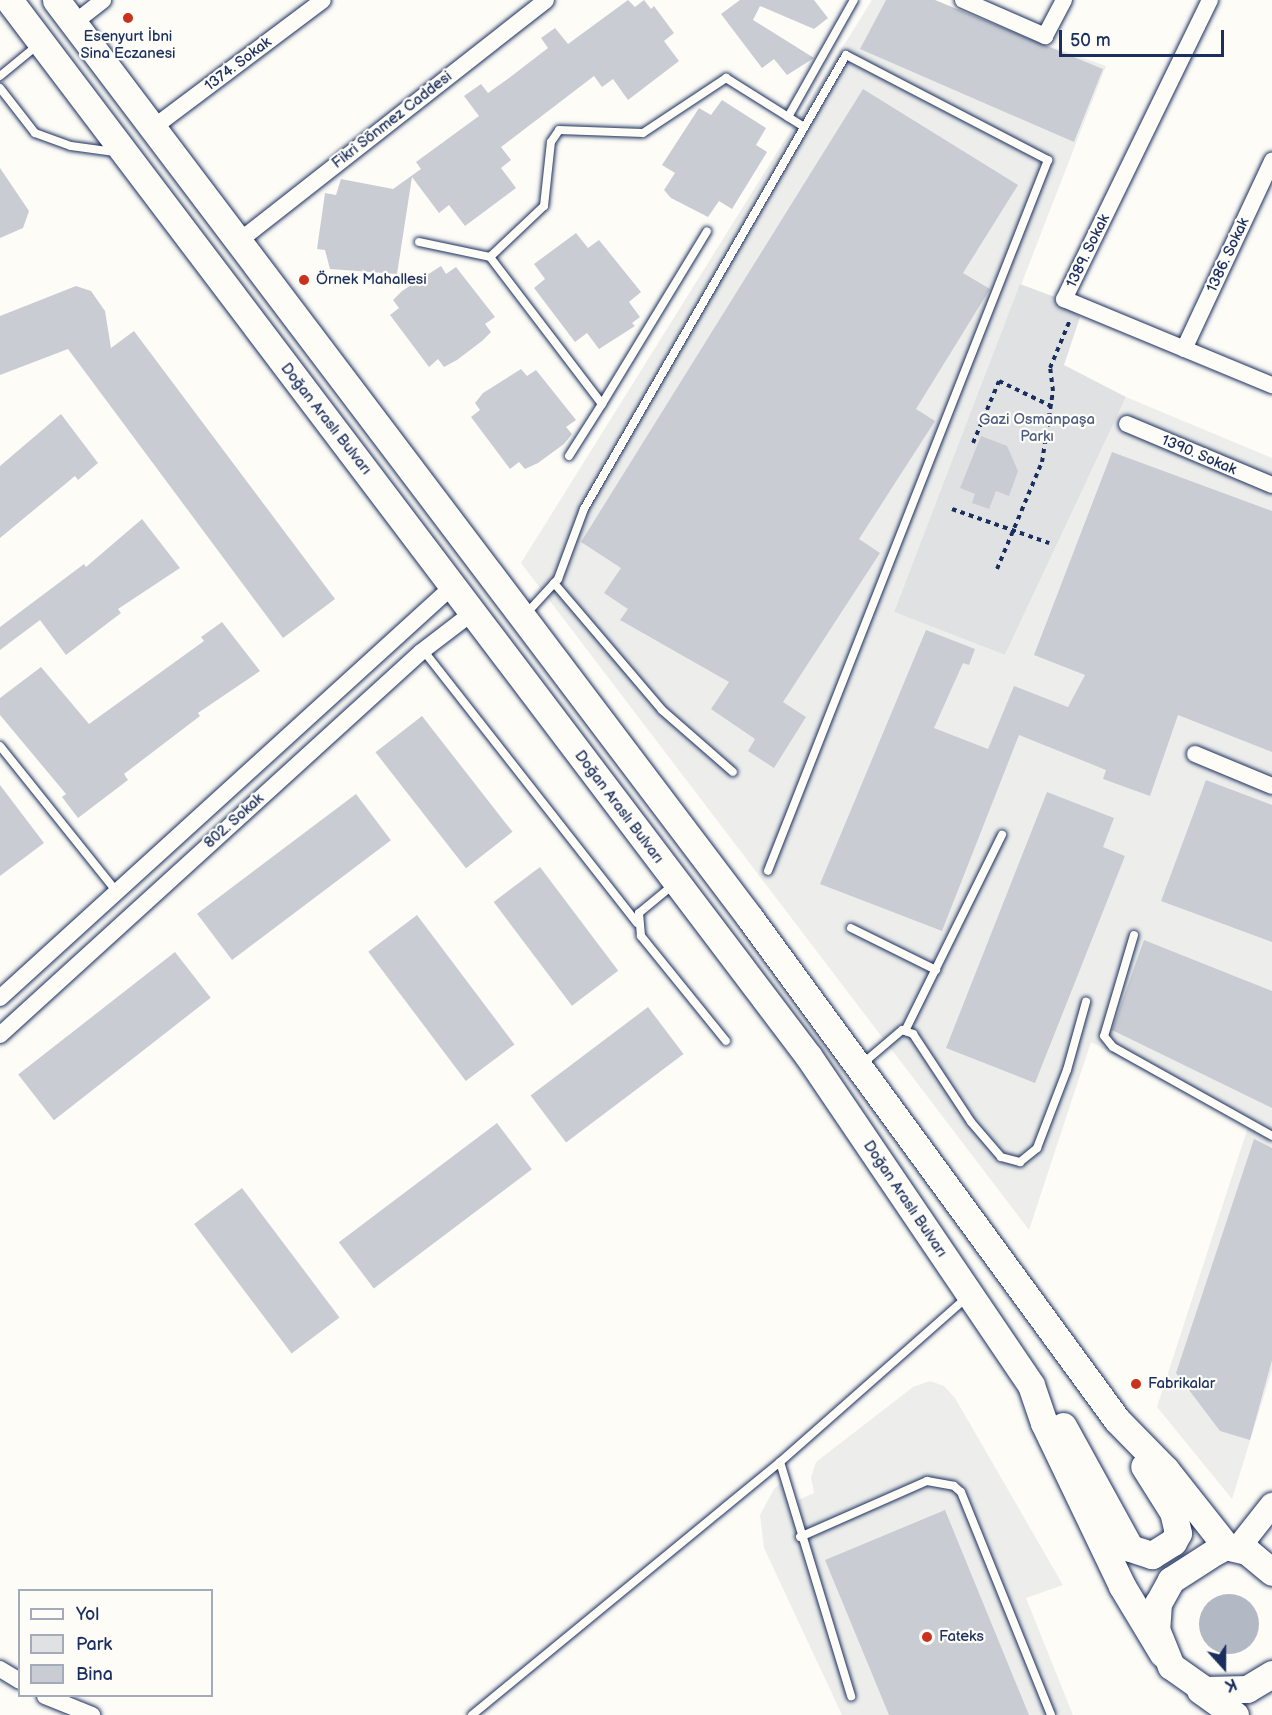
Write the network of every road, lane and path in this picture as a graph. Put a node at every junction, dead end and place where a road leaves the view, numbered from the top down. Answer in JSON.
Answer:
{"nodes":[{"id":1,"x":9,"y":0,"type":"edge"},
{"id":2,"x":56,"y":0,"type":"edge"},
{"id":3,"x":104,"y":0,"type":"edge"},
{"id":4,"x":323,"y":0,"type":"edge"},
{"id":5,"x":546,"y":0,"type":"edge"},
{"id":6,"x":854,"y":0,"type":"edge"},
{"id":7,"x":963,"y":0,"type":"edge"},
{"id":8,"x":1064,"y":0,"type":"edge"},
{"id":9,"x":1210,"y":0,"type":"edge"},
{"id":10,"x":74,"y":23,"type":"junction"},
{"id":11,"x":41,"y":42,"type":"junction"},
{"id":12,"x":0,"y":76,"type":"edge"},
{"id":13,"x":0,"y":88,"type":"edge"},
{"id":14,"x":788,"y":117,"type":"junction"},
{"id":15,"x":154,"y":127,"type":"junction"},
{"id":16,"x":804,"y":127,"type":"junction"},
{"id":17,"x":126,"y":154,"type":"junction"},
{"id":18,"x":1272,"y":160,"type":"edge"},
{"id":19,"x":707,"y":231,"type":"dead end"},
{"id":20,"x":239,"y":241,"type":"junction"},
{"id":21,"x":419,"y":242,"type":"dead end"},
{"id":22,"x":490,"y":257,"type":"junction"},
{"id":23,"x":1079,"y":305,"type":"junction"},
{"id":24,"x":1184,"y":349,"type":"junction"},
{"id":25,"x":1272,"y":385,"type":"edge"},
{"id":26,"x":602,"y":404,"type":"junction"},
{"id":27,"x":1051,"y":406,"type":"junction"},
{"id":28,"x":1127,"y":424,"type":"dead end"},
{"id":29,"x":973,"y":443,"type":"dead end"},
{"id":30,"x":569,"y":456,"type":"dead end"},
{"id":31,"x":1272,"y":485,"type":"edge"},
{"id":32,"x":952,"y":509,"type":"dead end"},
{"id":33,"x":1013,"y":530,"type":"junction"},
{"id":34,"x":1049,"y":543,"type":"dead end"},
{"id":35,"x":997,"y":569,"type":"dead end"},
{"id":36,"x":554,"y":583,"type":"junction"},
{"id":37,"x":453,"y":586,"type":"junction"},
{"id":38,"x":472,"y":613,"type":"junction"},
{"id":39,"x":523,"y":617,"type":"junction"},
{"id":40,"x":423,"y":650,"type":"junction"},
{"id":41,"x":0,"y":746,"type":"edge"},
{"id":42,"x":1195,"y":754,"type":"dead end"},
{"id":43,"x":733,"y":772,"type":"dead end"},
{"id":44,"x":1272,"y":786,"type":"edge"},
{"id":45,"x":1002,"y":835,"type":"dead end"},
{"id":46,"x":768,"y":871,"type":"dead end"},
{"id":47,"x":676,"y":883,"type":"junction"},
{"id":48,"x":117,"y":892,"type":"junction"},
{"id":49,"x":637,"y":923,"type":"junction"},
{"id":50,"x":851,"y":928,"type":"dead end"},
{"id":51,"x":1134,"y":935,"type":"dead end"},
{"id":52,"x":936,"y":970,"type":"junction"},
{"id":53,"x":0,"y":998,"type":"edge"},
{"id":54,"x":1086,"y":1002,"type":"dead end"},
{"id":55,"x":905,"y":1031,"type":"junction"},
{"id":56,"x":0,"y":1035,"type":"edge"},
{"id":57,"x":726,"y":1041,"type":"dead end"},
{"id":58,"x":861,"y":1065,"type":"junction"},
{"id":59,"x":1272,"y":1136,"type":"edge"},
{"id":60,"x":969,"y":1294,"type":"junction"},
{"id":61,"x":1030,"y":1385,"type":"junction"},
{"id":62,"x":1117,"y":1420,"type":"junction"},
{"id":63,"x":780,"y":1462,"type":"junction"},
{"id":64,"x":1272,"y":1506,"type":"edge"},
{"id":65,"x":800,"y":1537,"type":"junction"},
{"id":66,"x":1232,"y":1547,"type":"junction"},
{"id":67,"x":1272,"y":1572,"type":"edge"},
{"id":68,"x":1163,"y":1654,"type":"junction"},
{"id":69,"x":0,"y":1669,"type":"edge"},
{"id":70,"x":1272,"y":1674,"type":"edge"},
{"id":71,"x":18,"y":1681,"type":"edge"},
{"id":72,"x":1192,"y":1684,"type":"junction"},
{"id":73,"x":851,"y":1696,"type":"dead end"},
{"id":74,"x":50,"y":1697,"type":"edge"},
{"id":75,"x":92,"y":1715,"type":"edge"},
{"id":76,"x":472,"y":1715,"type":"edge"},
{"id":77,"x":1051,"y":1715,"type":"edge"},
{"id":78,"x":1234,"y":1715,"type":"edge"}],
"edges":[{"from":1,"to":11,"type":"main road","name":"Doğan Araslı Bulvarı"},
{"from":2,"to":10,"type":"main road"},
{"from":3,"to":10,"type":"street"},
{"from":4,"to":15,"type":"street","name":"1374. Sokak"},
{"from":5,"to":20,"type":"street","name":"Fikri Sönmez Caddesi"},
{"from":6,"to":14,"type":"lane"},
{"from":7,"to":8,"type":"street"},
{"from":9,"to":23,"type":"street","name":"1389. Sokak"},
{"from":10,"to":15,"type":"main road"},
{"from":11,"to":12,"type":"lane"},
{"from":11,"to":17,"type":"main road","name":"Doğan Araslı Bulvarı"},
{"from":13,"to":17,"type":"lane"},
{"from":14,"to":16,"type":"lane"},
{"from":14,"to":22,"type":"lane"},
{"from":15,"to":20,"type":"main road"},
{"from":16,"to":36,"type":"lane"},
{"from":16,"to":46,"type":"lane"},
{"from":17,"to":37,"type":"main road","name":"Doğan Araslı Bulvarı"},
{"from":18,"to":24,"type":"street","name":"1386. Sokak"},
{"from":19,"to":26,"type":"lane"},
{"from":20,"to":39,"type":"main road"},
{"from":21,"to":22,"type":"lane"},
{"from":22,"to":26,"type":"lane"},
{"from":23,"to":24,"type":"street","name":"1389. Sokak"},
{"from":23,"to":27,"type":"path"},
{"from":24,"to":25,"type":"street","name":"1389. Sokak"},
{"from":26,"to":30,"type":"lane"},
{"from":27,"to":29,"type":"path"},
{"from":27,"to":33,"type":"path"},
{"from":28,"to":31,"type":"street","name":"1390. Sokak"},
{"from":32,"to":33,"type":"path"},
{"from":33,"to":34,"type":"path"},
{"from":33,"to":35,"type":"path"},
{"from":36,"to":39,"type":"lane"},
{"from":36,"to":43,"type":"lane"},
{"from":37,"to":38,"type":"main road","name":"Doğan Araslı Bulvarı"},
{"from":37,"to":48,"type":"street","name":"802. Sokak"},
{"from":38,"to":40,"type":"street","name":"802. Sokak"},
{"from":38,"to":47,"type":"main road","name":"Doğan Araslı Bulvarı"},
{"from":39,"to":58,"type":"main road"},
{"from":40,"to":49,"type":"lane"},
{"from":40,"to":56,"type":"street","name":"802. Sokak"},
{"from":41,"to":48,"type":"lane"},
{"from":42,"to":44,"type":"street"},
{"from":45,"to":52,"type":"lane"},
{"from":47,"to":49,"type":"lane"},
{"from":47,"to":60,"type":"main road","name":"Doğan Araslı Bulvarı"},
{"from":48,"to":53,"type":"street","name":"802. Sokak"},
{"from":49,"to":57,"type":"lane"},
{"from":50,"to":52,"type":"lane"},
{"from":51,"to":59,"type":"lane"},
{"from":52,"to":55,"type":"lane"},
{"from":54,"to":55,"type":"lane"},
{"from":55,"to":58,"type":"lane"},
{"from":58,"to":62,"type":"main road"},
{"from":60,"to":61,"type":"main road","name":"Doğan Araslı Bulvarı"},
{"from":60,"to":63,"type":"lane"},
{"from":61,"to":62,"type":"main road"},
{"from":61,"to":68,"type":"main road","name":"Doğan Araslı Bulvarı"},
{"from":62,"to":66,"type":"main road"},
{"from":63,"to":65,"type":"lane"},
{"from":63,"to":76,"type":"lane"},
{"from":64,"to":66,"type":"main road"},
{"from":65,"to":73,"type":"lane"},
{"from":65,"to":77,"type":"lane"},
{"from":66,"to":67,"type":"main road"},
{"from":66,"to":68,"type":"main road"},
{"from":68,"to":72,"type":"main road","name":"Doğan Araslı Bulvarı"},
{"from":69,"to":71,"type":"street"},
{"from":70,"to":72,"type":"main road"},
{"from":72,"to":78,"type":"main road"},
{"from":74,"to":75,"type":"street"}]}
